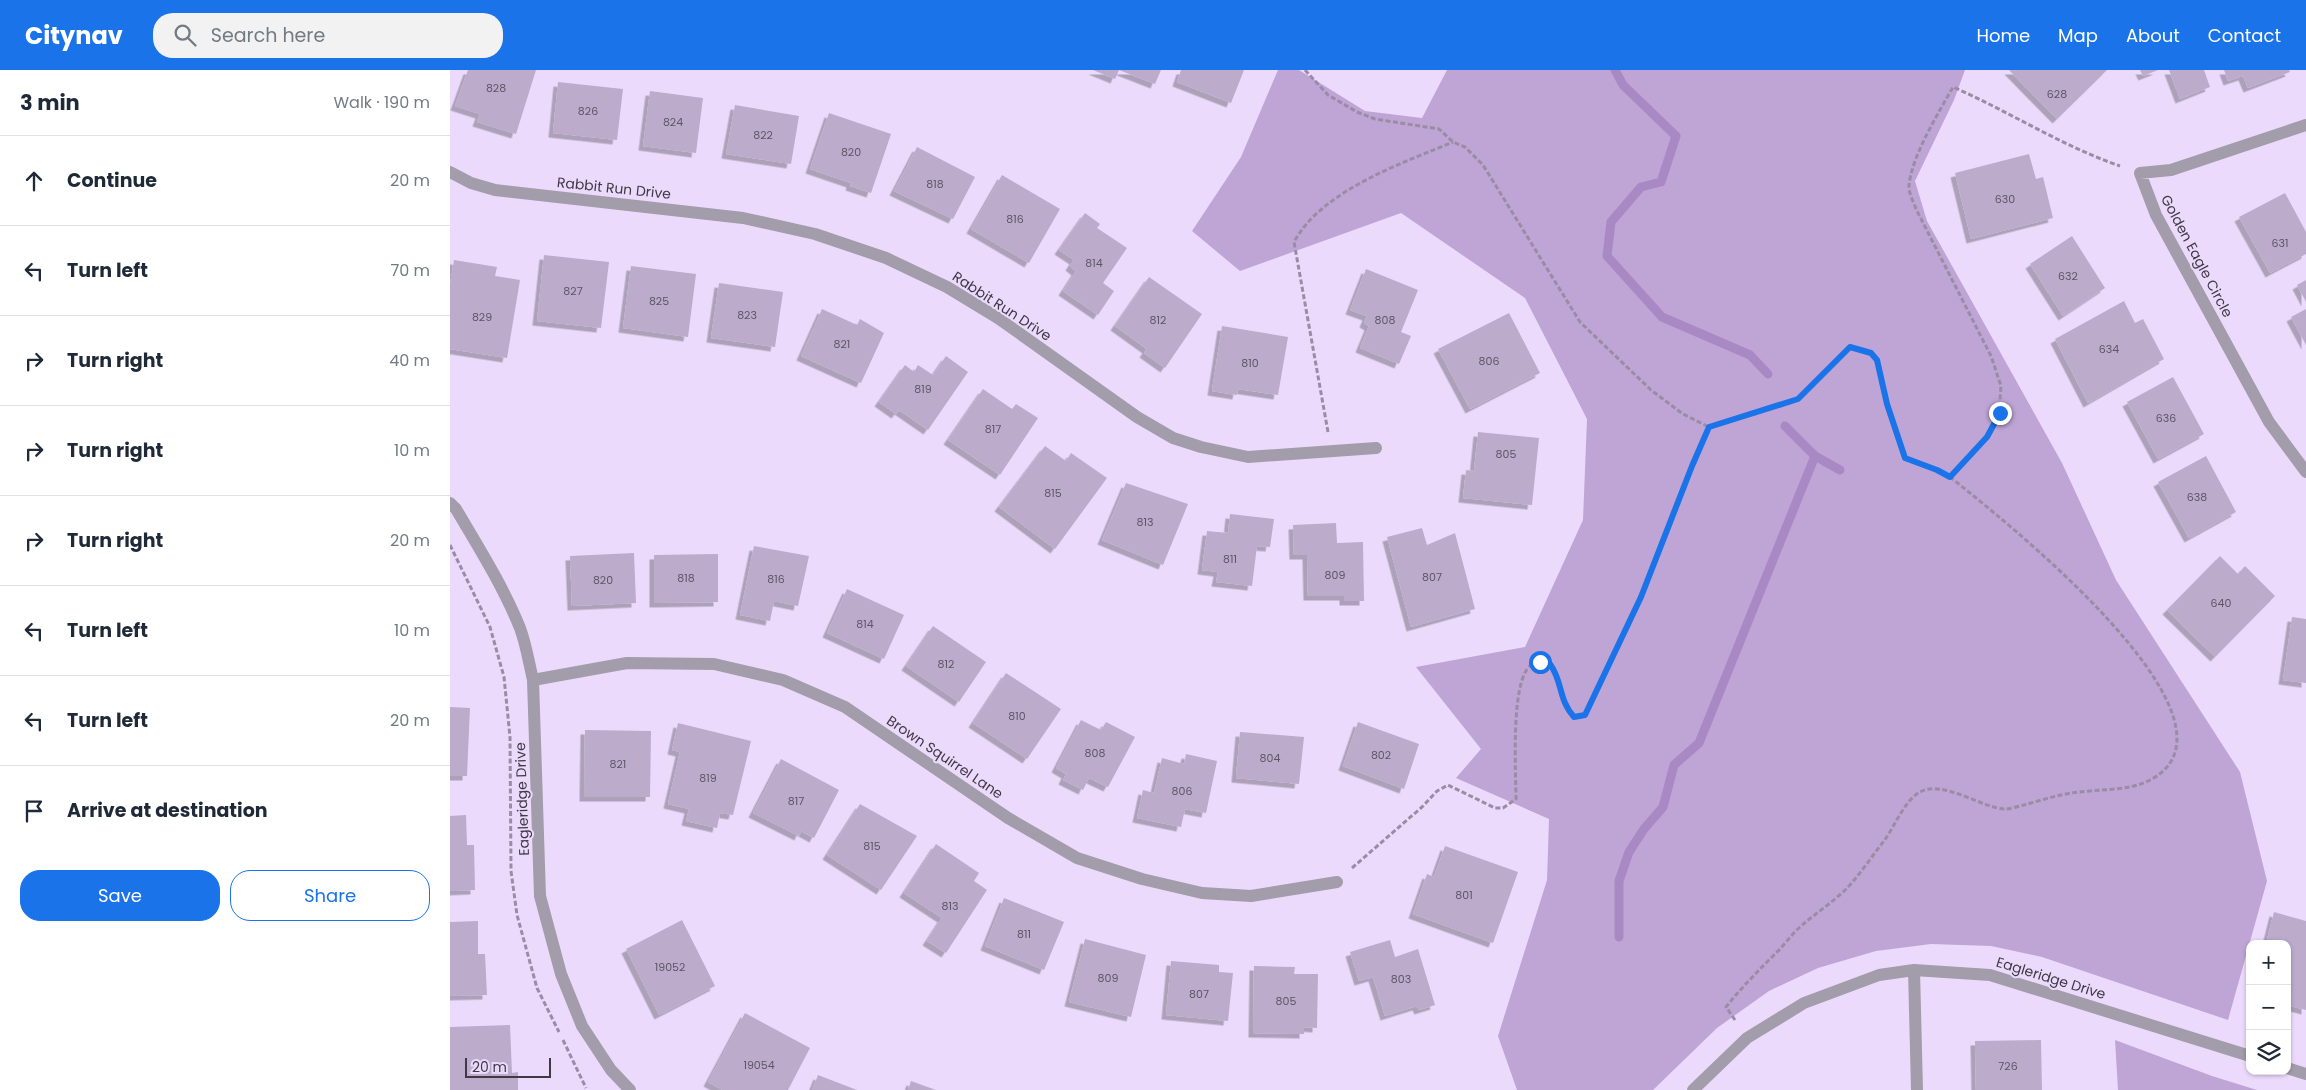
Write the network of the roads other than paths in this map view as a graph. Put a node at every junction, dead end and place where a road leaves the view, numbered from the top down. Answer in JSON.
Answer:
{"nodes":[{"id":1,"x":2306,"y":125,"type":"edge"},
{"id":2,"x":450,"y":172,"type":"edge"},
{"id":3,"x":1376,"y":448,"type":"dead end"},
{"id":4,"x":2306,"y":472,"type":"edge"},
{"id":5,"x":450,"y":503,"type":"edge"},
{"id":6,"x":533,"y":680,"type":"junction"},
{"id":7,"x":1337,"y":882,"type":"road end"},
{"id":8,"x":1914,"y":970,"type":"junction"},
{"id":9,"x":2246,"y":1055,"type":"edge"},
{"id":10,"x":2291,"y":1069,"type":"edge"},
{"id":11,"x":2306,"y":1074,"type":"edge"},
{"id":12,"x":630,"y":1090,"type":"edge"},
{"id":13,"x":1693,"y":1090,"type":"edge"},
{"id":14,"x":1917,"y":1090,"type":"edge"}],
"edges":[{"from":1,"to":4,"type":"street","name":"Golden Eagle Circle"},
{"from":2,"to":3,"type":"street","name":"Rabbit Run Drive"},
{"from":5,"to":6,"type":"street","name":"Eagleridge Drive"},
{"from":6,"to":7,"type":"street","name":"Brown Squirrel Lane"},
{"from":6,"to":12,"type":"street","name":"Eagleridge Drive"},
{"from":8,"to":9,"type":"street","name":"Eagleridge Drive"},
{"from":8,"to":13,"type":"street","name":"Eagleridge Drive"},
{"from":8,"to":14,"type":"street"},
{"from":10,"to":11,"type":"street"}]}
